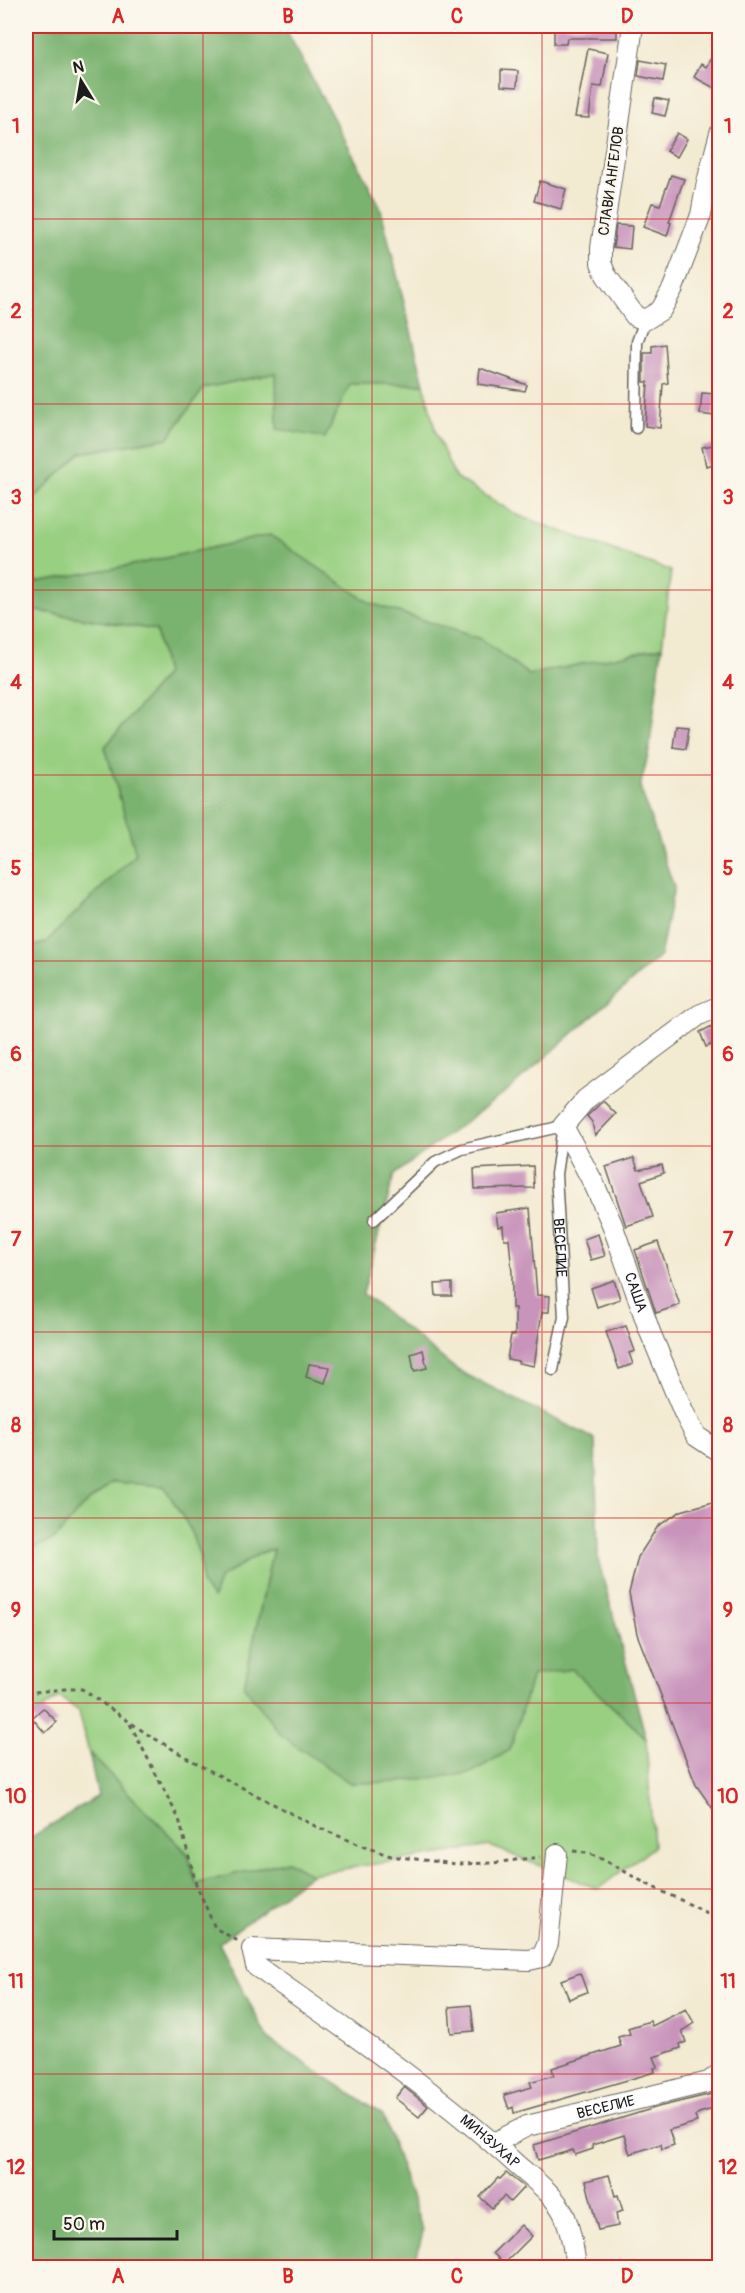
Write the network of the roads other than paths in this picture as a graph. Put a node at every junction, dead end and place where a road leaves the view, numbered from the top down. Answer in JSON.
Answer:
{"nodes":[{"id":1,"x":633,"y":26,"type":"edge"},
{"id":2,"x":720,"y":133,"type":"edge"},
{"id":3,"x":645,"y":320,"type":"junction"},
{"id":4,"x":636,"y":428,"type":"dead end"},
{"id":5,"x":720,"y":1006,"type":"edge"},
{"id":6,"x":563,"y":1126,"type":"junction"},
{"id":7,"x":374,"y":1220,"type":"dead end"},
{"id":8,"x":554,"y":1370,"type":"dead end"},
{"id":9,"x":719,"y":1451,"type":"edge"},
{"id":10,"x":557,"y":1854,"type":"road end"},
{"id":11,"x":720,"y":2073,"type":"edge"},
{"id":12,"x":494,"y":2143,"type":"junction"},
{"id":13,"x":576,"y":2268,"type":"edge"}],
"edges":[{"from":1,"to":3,"type":"street","name":"СЛАВИ АНГЕЛОВ"},
{"from":2,"to":3,"type":"street"},
{"from":3,"to":4,"type":"lane"},
{"from":5,"to":6,"type":"street"},
{"from":6,"to":7,"type":"lane"},
{"from":6,"to":8,"type":"lane","name":"ВЕСЕЛИЕ"},
{"from":6,"to":9,"type":"street","name":"САША"},
{"from":10,"to":12,"type":"street","name":"МИНЗУХАР"},
{"from":11,"to":12,"type":"street","name":"ВЕСЕЛИЕ"},
{"from":12,"to":13,"type":"street","name":"МИНЗУХАР"}]}
